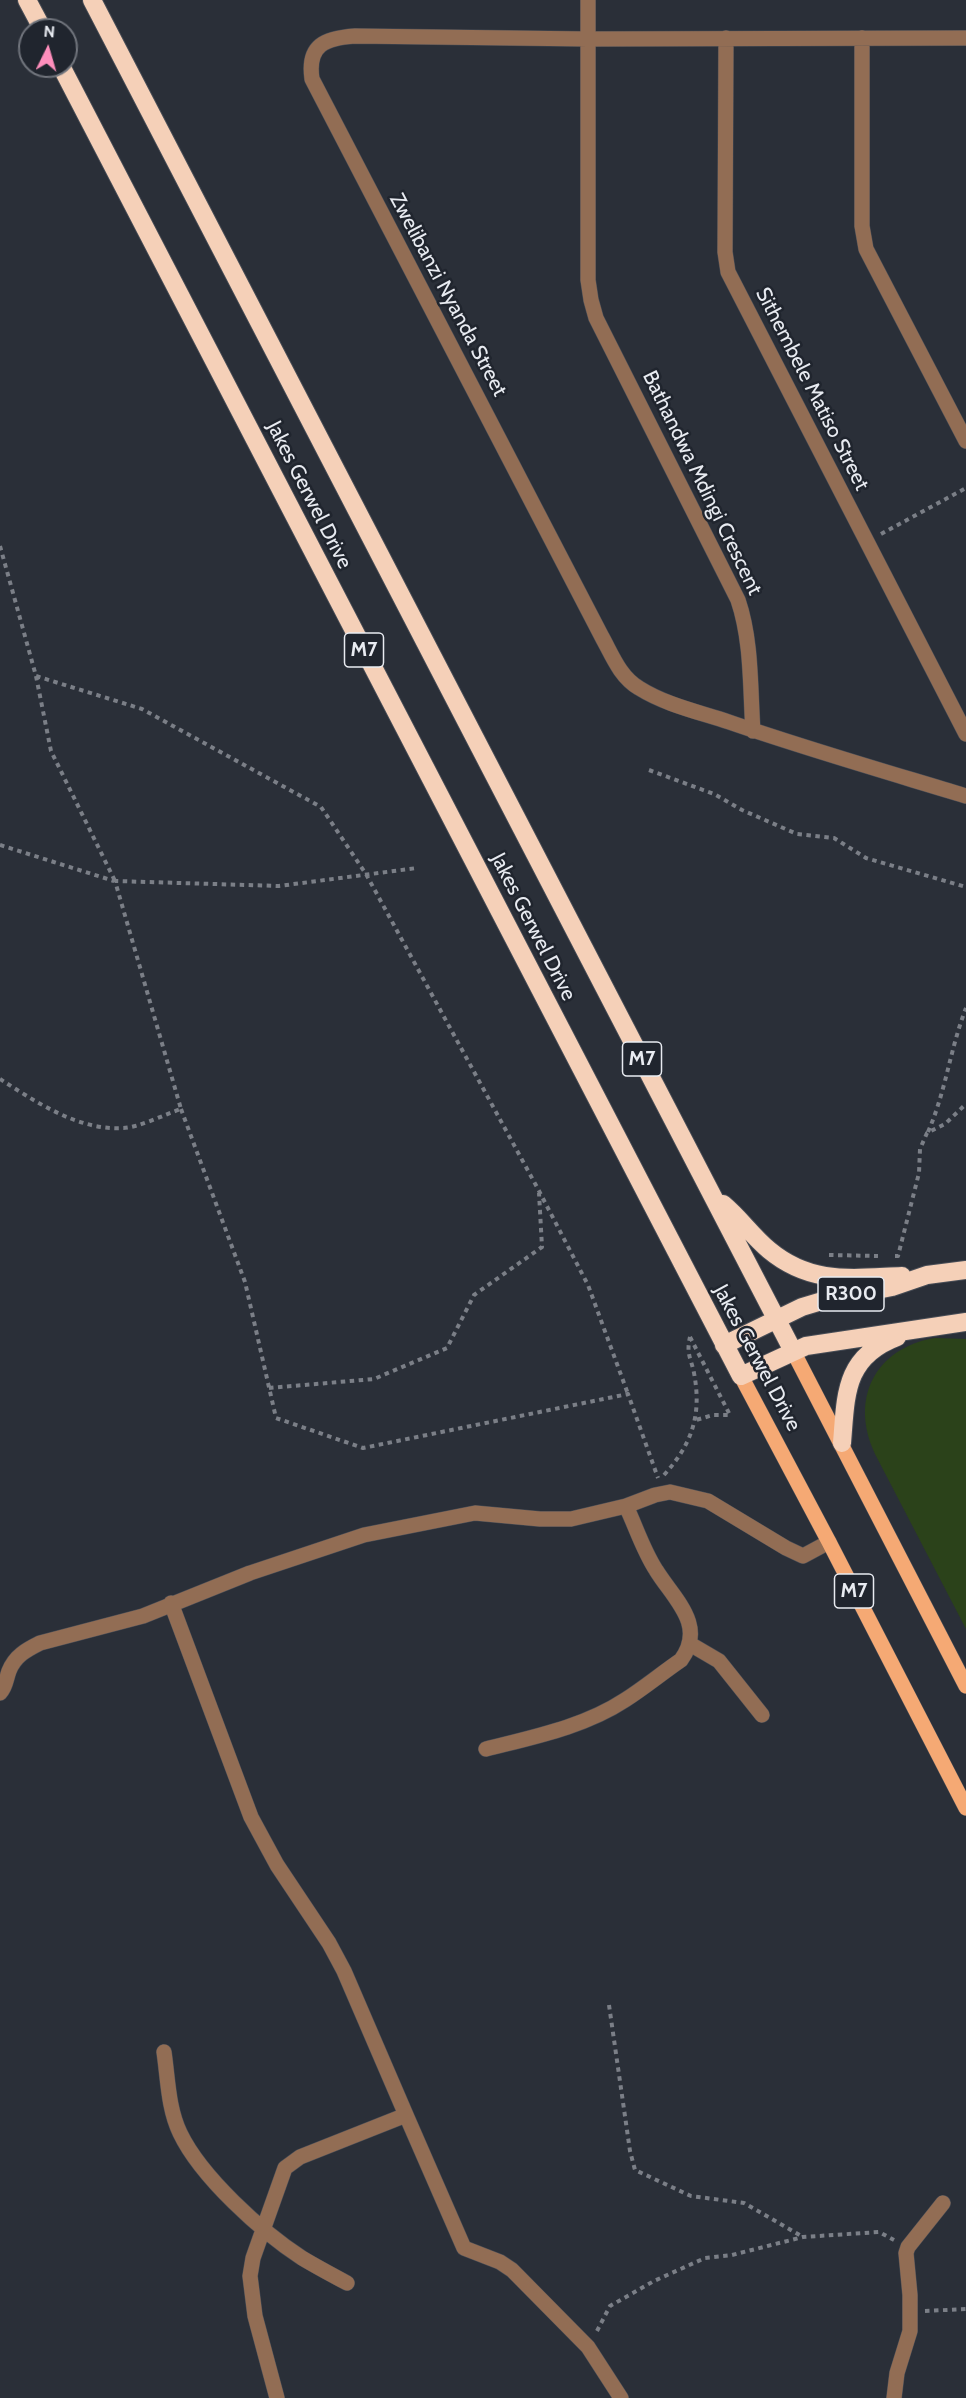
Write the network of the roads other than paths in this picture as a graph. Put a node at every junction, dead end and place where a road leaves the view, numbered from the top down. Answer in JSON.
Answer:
{"nodes":[{"id":1,"x":27,"y":0,"type":"edge"},
{"id":2,"x":92,"y":0,"type":"edge"},
{"id":3,"x":588,"y":0,"type":"edge"},
{"id":4,"x":37,"y":18,"type":"edge"},
{"id":5,"x":726,"y":38,"type":"junction"},
{"id":6,"x":862,"y":38,"type":"junction"},
{"id":7,"x":966,"y":38,"type":"edge"},
{"id":8,"x":588,"y":39,"type":"junction"},
{"id":9,"x":68,"y":78,"type":"edge"},
{"id":10,"x":966,"y":441,"type":"edge"},
{"id":11,"x":753,"y":731,"type":"junction"},
{"id":12,"x":966,"y":734,"type":"edge"},
{"id":13,"x":966,"y":796,"type":"edge"},
{"id":14,"x":712,"y":1195,"type":"junction"},
{"id":15,"x":966,"y":1270,"type":"edge"},
{"id":16,"x":927,"y":1275,"type":"junction"},
{"id":17,"x":776,"y":1319,"type":"junction"},
{"id":18,"x":966,"y":1322,"type":"edge"},
{"id":19,"x":924,"y":1328,"type":"junction"},
{"id":20,"x":724,"y":1345,"type":"junction"},
{"id":21,"x":793,"y":1351,"type":"junction"},
{"id":22,"x":741,"y":1376,"type":"junction"},
{"id":23,"x":842,"y":1443,"type":"junction"},
{"id":24,"x":626,"y":1506,"type":"junction"},
{"id":25,"x":829,"y":1542,"type":"junction"},
{"id":26,"x":171,"y":1603,"type":"junction"},
{"id":27,"x":690,"y":1644,"type":"junction"},
{"id":28,"x":966,"y":1686,"type":"edge"},
{"id":29,"x":0,"y":1693,"type":"edge"},
{"id":30,"x":762,"y":1715,"type":"dead end"},
{"id":31,"x":486,"y":1749,"type":"dead end"},
{"id":32,"x":966,"y":1808,"type":"edge"},
{"id":33,"x":164,"y":2052,"type":"dead end"},
{"id":34,"x":406,"y":2115,"type":"junction"},
{"id":35,"x":943,"y":2203,"type":"dead end"},
{"id":36,"x":264,"y":2228,"type":"junction"},
{"id":37,"x":347,"y":2283,"type":"dead end"},
{"id":38,"x":277,"y":2398,"type":"edge"},
{"id":39,"x":621,"y":2398,"type":"edge"},
{"id":40,"x":894,"y":2398,"type":"edge"}],
"edges":[{"from":1,"to":4,"type":"highway"},
{"from":2,"to":14,"type":"highway","name":"Jakes Gerwel Drive","number":"M7"},
{"from":3,"to":8,"type":"street","name":"Bathandwa Mdingi Crescent"},
{"from":5,"to":6,"type":"street","name":"Zwelibanzi Nyanda Street"},
{"from":5,"to":8,"type":"street","name":"Zwelibanzi Nyanda Street"},
{"from":5,"to":12,"type":"street","name":"Sithembele Matiso Street"},
{"from":6,"to":7,"type":"street","name":"Zwelibanzi Nyanda Street"},
{"from":6,"to":10,"type":"street"},
{"from":8,"to":11,"type":"street","name":"Bathandwa Mdingi Crescent"},
{"from":8,"to":11,"type":"street","name":"Zwelibanzi Nyanda Street"},
{"from":9,"to":20,"type":"highway","name":"Jakes Gerwel Drive","number":"M7"},
{"from":11,"to":13,"type":"street"},
{"from":14,"to":16,"type":"highway"},
{"from":14,"to":17,"type":"highway","name":"Jakes Gerwel Drive","number":"M7"},
{"from":15,"to":16,"type":"highway","number":"R300"},
{"from":16,"to":17,"type":"highway","number":"R300"},
{"from":17,"to":20,"type":"highway","number":"R300"},
{"from":17,"to":21,"type":"highway","name":"Jakes Gerwel Drive","number":"M7"},
{"from":18,"to":19,"type":"highway","number":"R300"},
{"from":19,"to":21,"type":"highway","number":"R300"},
{"from":19,"to":23,"type":"highway"},
{"from":20,"to":22,"type":"highway","name":"Jakes Gerwel Drive","number":"M7"},
{"from":21,"to":22,"type":"highway","number":"R300"},
{"from":21,"to":23,"type":"main road","name":"Jakes Gerwel Drive","number":"M7"},
{"from":22,"to":25,"type":"main road","name":"Jakes Gerwel Drive","number":"M7"},
{"from":23,"to":28,"type":"main road","name":"Jakes Gerwel Drive","number":"M7"},
{"from":24,"to":25,"type":"street"},
{"from":24,"to":26,"type":"street"},
{"from":24,"to":27,"type":"street"},
{"from":25,"to":32,"type":"main road","name":"Jakes Gerwel Drive","number":"M7"},
{"from":26,"to":29,"type":"street"},
{"from":26,"to":34,"type":"street"},
{"from":27,"to":30,"type":"street"},
{"from":27,"to":31,"type":"street"},
{"from":33,"to":36,"type":"street"},
{"from":34,"to":36,"type":"street"},
{"from":34,"to":39,"type":"street"},
{"from":35,"to":40,"type":"street"},
{"from":36,"to":37,"type":"street"},
{"from":36,"to":38,"type":"street"}]}
